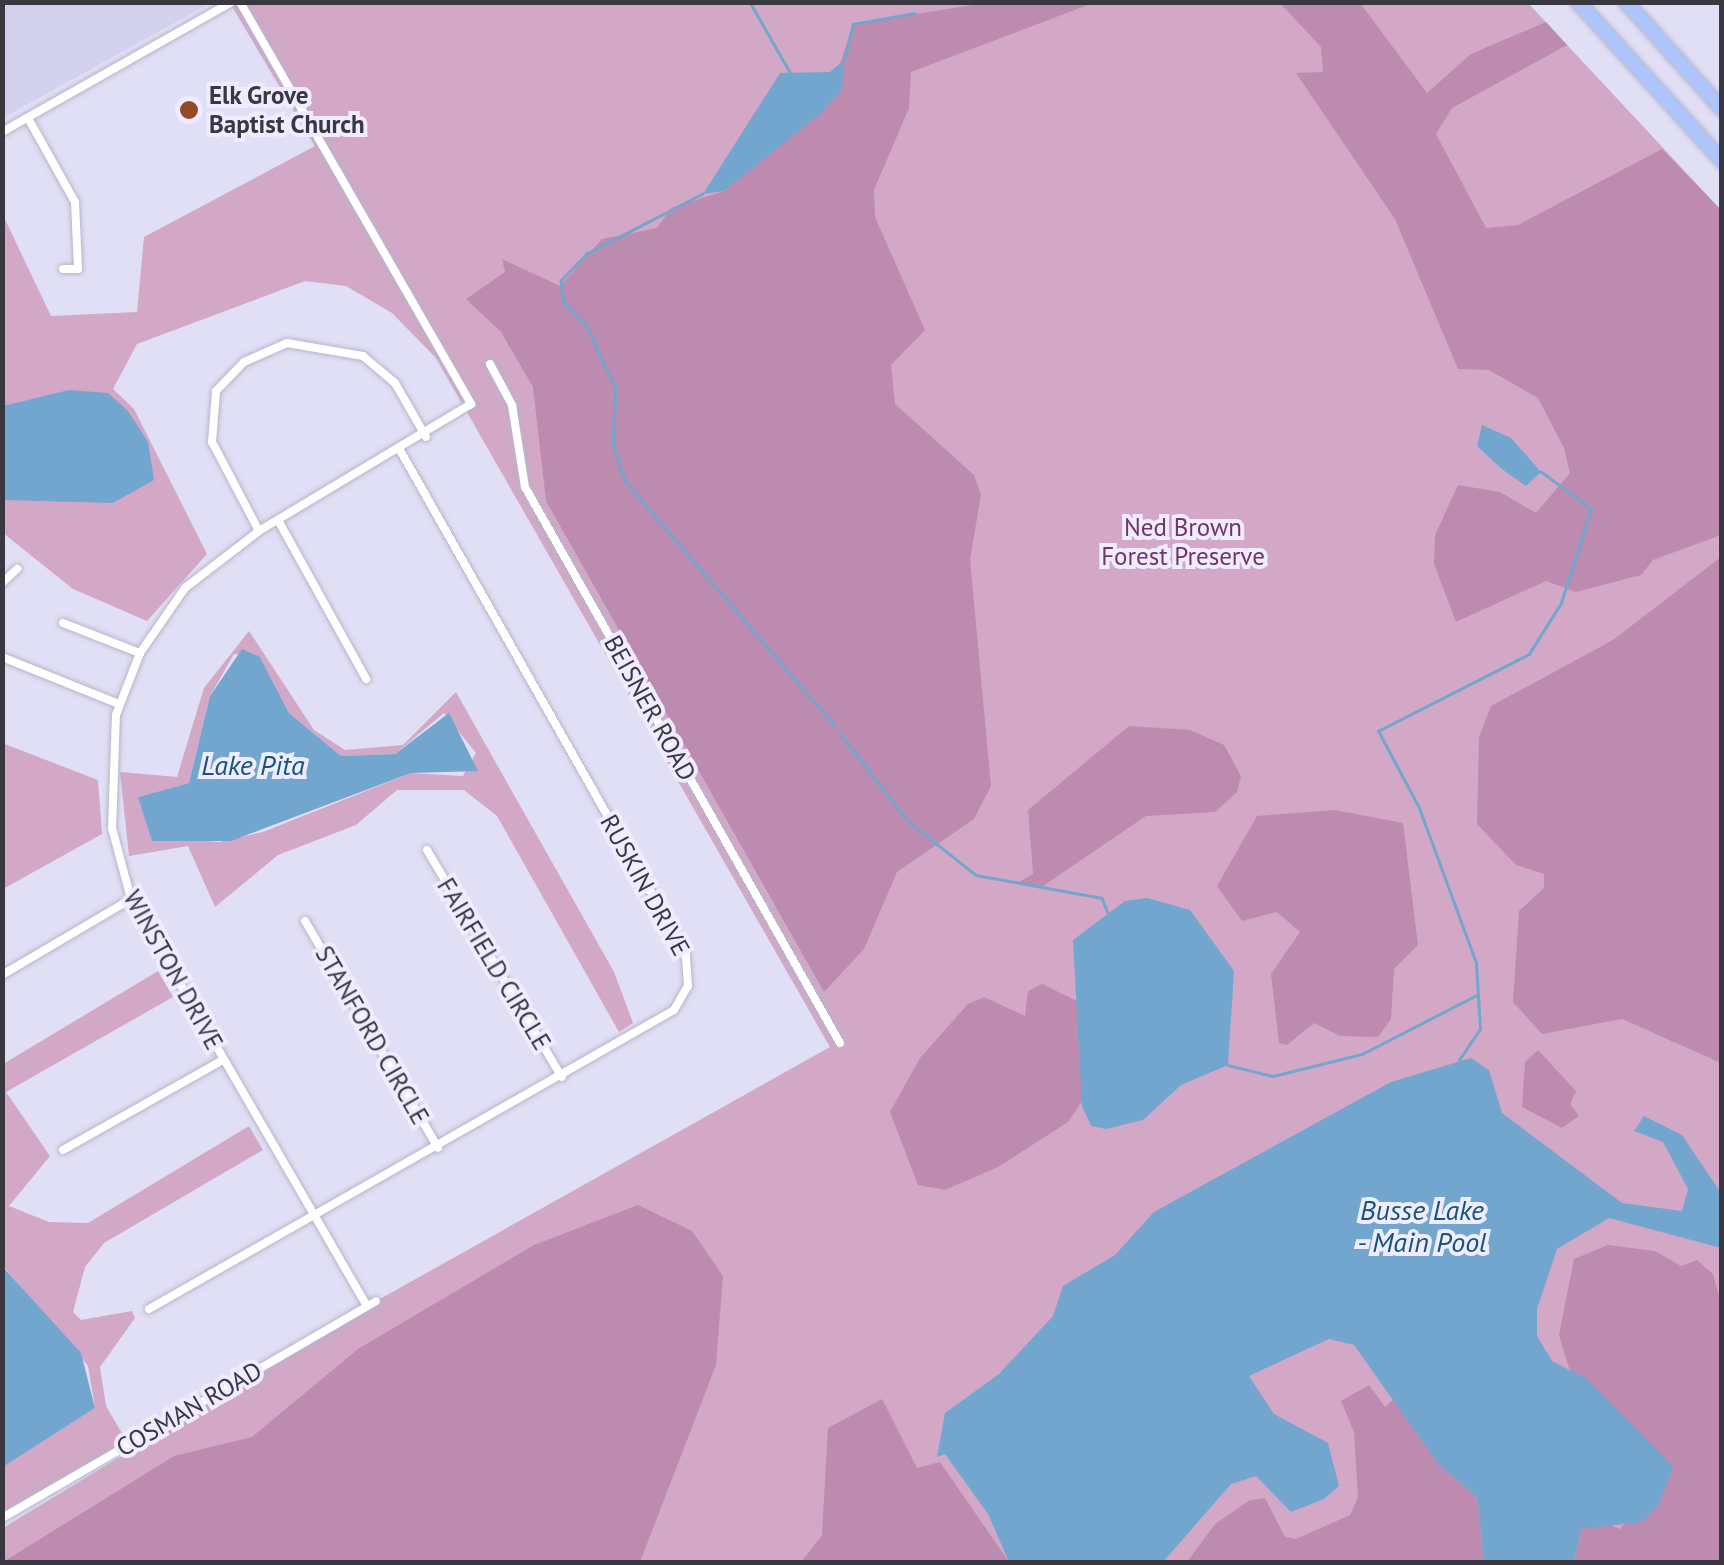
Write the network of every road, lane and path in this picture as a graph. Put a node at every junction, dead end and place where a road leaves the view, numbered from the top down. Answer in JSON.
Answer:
{"nodes":[{"id":1,"x":232,"y":2,"type":"edge"},
{"id":2,"x":240,"y":2,"type":"edge"},
{"id":3,"x":1578,"y":2,"type":"edge"},
{"id":4,"x":1626,"y":2,"type":"edge"},
{"id":5,"x":1722,"y":109,"type":"edge"},
{"id":6,"x":28,"y":118,"type":"junction"},
{"id":7,"x":2,"y":132,"type":"edge"},
{"id":8,"x":1722,"y":161,"type":"edge"},
{"id":9,"x":63,"y":269,"type":"dead end"},
{"id":10,"x":490,"y":364,"type":"dead end"},
{"id":11,"x":426,"y":438,"type":"junction"},
{"id":12,"x":400,"y":452,"type":"junction"},
{"id":13,"x":278,"y":520,"type":"junction"},
{"id":14,"x":259,"y":531,"type":"junction"},
{"id":15,"x":16,"y":569,"type":"dead end"},
{"id":16,"x":2,"y":583,"type":"edge"},
{"id":17,"x":63,"y":623,"type":"dead end"},
{"id":18,"x":140,"y":653,"type":"junction"},
{"id":19,"x":2,"y":657,"type":"edge"},
{"id":20,"x":366,"y":679,"type":"dead end"},
{"id":21,"x":120,"y":704,"type":"junction"},
{"id":22,"x":427,"y":850,"type":"dead end"},
{"id":23,"x":132,"y":899,"type":"junction"},
{"id":24,"x":306,"y":922,"type":"dead end"},
{"id":25,"x":2,"y":974,"type":"edge"},
{"id":26,"x":840,"y":1043,"type":"dead end"},
{"id":27,"x":223,"y":1060,"type":"junction"},
{"id":28,"x":562,"y":1077,"type":"junction"},
{"id":29,"x":438,"y":1148,"type":"junction"},
{"id":30,"x":64,"y":1150,"type":"dead end"},
{"id":31,"x":316,"y":1221,"type":"junction"},
{"id":32,"x":376,"y":1300,"type":"dead end"},
{"id":33,"x":367,"y":1306,"type":"junction"},
{"id":34,"x":149,"y":1309,"type":"dead end"},
{"id":35,"x":2,"y":1518,"type":"edge"}],
"edges":[{"from":1,"to":6,"type":"street"},
{"from":2,"to":11,"type":"street","name":"WINSTON DRIVE"},
{"from":3,"to":8,"type":"highway"},
{"from":4,"to":5,"type":"highway"},
{"from":6,"to":7,"type":"street"},
{"from":6,"to":9,"type":"street"},
{"from":10,"to":26,"type":"street","name":"BEISNER ROAD"},
{"from":11,"to":12,"type":"street","name":"WINSTON DRIVE"},
{"from":11,"to":14,"type":"street"},
{"from":12,"to":13,"type":"street","name":"WINSTON DRIVE"},
{"from":12,"to":28,"type":"street","name":"RUSKIN DRIVE"},
{"from":13,"to":14,"type":"street","name":"WINSTON DRIVE"},
{"from":13,"to":20,"type":"street"},
{"from":14,"to":18,"type":"street","name":"WINSTON DRIVE"},
{"from":15,"to":16,"type":"street"},
{"from":17,"to":18,"type":"street"},
{"from":18,"to":21,"type":"street","name":"WINSTON DRIVE"},
{"from":19,"to":21,"type":"street"},
{"from":21,"to":23,"type":"street","name":"WINSTON DRIVE"},
{"from":22,"to":28,"type":"street","name":"FAIRFIELD CIRCLE"},
{"from":23,"to":25,"type":"street"},
{"from":23,"to":27,"type":"street","name":"WINSTON DRIVE"},
{"from":24,"to":29,"type":"street","name":"STANFORD CIRCLE"},
{"from":27,"to":30,"type":"street"},
{"from":27,"to":31,"type":"street","name":"WINSTON DRIVE"},
{"from":28,"to":29,"type":"street","name":"RUSKIN DRIVE"},
{"from":29,"to":31,"type":"street","name":"RUSKIN DRIVE"},
{"from":31,"to":33,"type":"street","name":"WINSTON DRIVE"},
{"from":31,"to":34,"type":"street","name":"RUSKIN DRIVE"},
{"from":32,"to":33,"type":"street","name":"COSMAN ROAD"},
{"from":33,"to":35,"type":"street","name":"COSMAN ROAD"}]}
